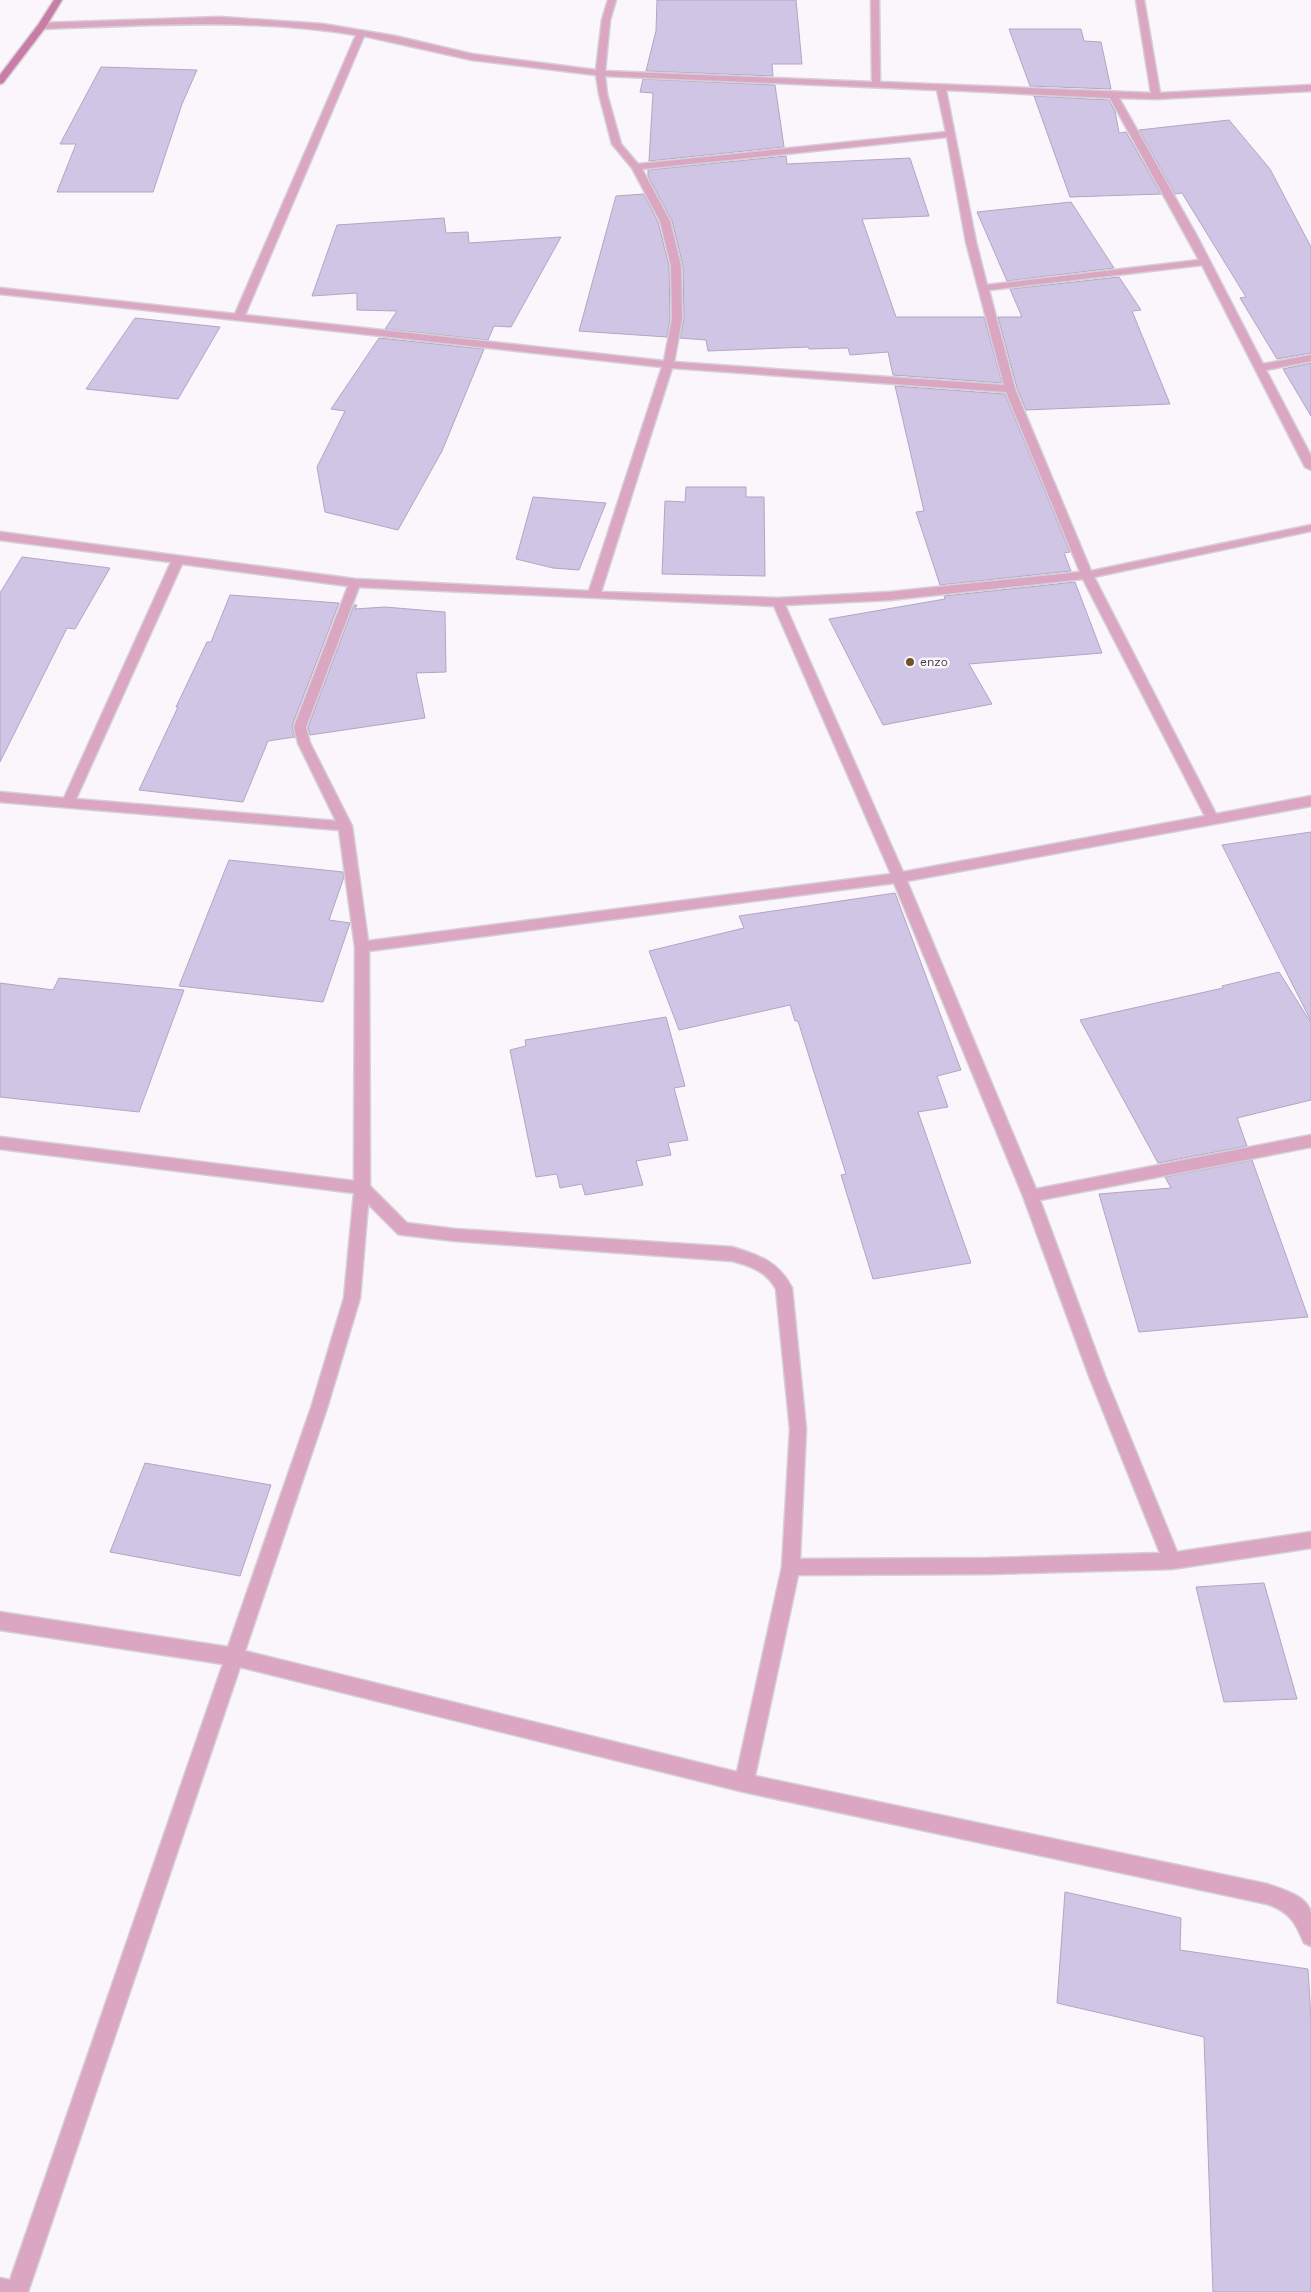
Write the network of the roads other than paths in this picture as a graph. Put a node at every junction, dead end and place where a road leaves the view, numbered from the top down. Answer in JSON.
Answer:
{"nodes":[{"id":1,"x":58,"y":0,"type":"edge"},
{"id":2,"x":612,"y":0,"type":"edge"},
{"id":3,"x":876,"y":0,"type":"edge"},
{"id":4,"x":1140,"y":0,"type":"edge"},
{"id":5,"x":42,"y":26,"type":"junction"},
{"id":6,"x":361,"y":34,"type":"junction"},
{"id":7,"x":600,"y":73,"type":"junction"},
{"id":8,"x":0,"y":80,"type":"edge"},
{"id":9,"x":876,"y":86,"type":"junction"},
{"id":10,"x":1311,"y":88,"type":"edge"},
{"id":11,"x":941,"y":89,"type":"junction"},
{"id":12,"x":1113,"y":95,"type":"junction"},
{"id":13,"x":1156,"y":96,"type":"junction"},
{"id":14,"x":951,"y":134,"type":"junction"},
{"id":15,"x":636,"y":167,"type":"junction"},
{"id":16,"x":1204,"y":262,"type":"junction"},
{"id":17,"x":983,"y":288,"type":"junction"},
{"id":18,"x":0,"y":291,"type":"edge"},
{"id":19,"x":239,"y":317,"type":"junction"},
{"id":20,"x":1311,"y":358,"type":"edge"},
{"id":21,"x":668,"y":366,"type":"junction"},
{"id":22,"x":1260,"y":368,"type":"junction"},
{"id":23,"x":1010,"y":389,"type":"junction"},
{"id":24,"x":1311,"y":467,"type":"edge"},
{"id":25,"x":1311,"y":528,"type":"edge"},
{"id":26,"x":0,"y":536,"type":"edge"},
{"id":27,"x":178,"y":560,"type":"junction"},
{"id":28,"x":1087,"y":575,"type":"junction"},
{"id":29,"x":355,"y":583,"type":"junction"},
{"id":30,"x":594,"y":595,"type":"junction"},
{"id":31,"x":778,"y":602,"type":"junction"},
{"id":32,"x":0,"y":797,"type":"edge"},
{"id":33,"x":1311,"y":801,"type":"edge"},
{"id":34,"x":68,"y":803,"type":"junction"},
{"id":35,"x":1213,"y":820,"type":"junction"},
{"id":36,"x":345,"y":826,"type":"junction"},
{"id":37,"x":899,"y":878,"type":"junction"},
{"id":38,"x":362,"y":947,"type":"junction"},
{"id":39,"x":1311,"y":1141,"type":"edge"},
{"id":40,"x":0,"y":1143,"type":"edge"},
{"id":41,"x":362,"y":1188,"type":"junction"},
{"id":42,"x":1031,"y":1196,"type":"junction"},
{"id":43,"x":1311,"y":1540,"type":"edge"},
{"id":44,"x":1172,"y":1561,"type":"junction"},
{"id":45,"x":791,"y":1567,"type":"junction"},
{"id":46,"x":0,"y":1621,"type":"edge"},
{"id":47,"x":235,"y":1657,"type":"junction"},
{"id":48,"x":744,"y":1783,"type":"junction"},
{"id":49,"x":1311,"y":1936,"type":"edge"},
{"id":50,"x":0,"y":2289,"type":"edge"},
{"id":51,"x":17,"y":2292,"type":"edge"}],
"edges":[{"from":1,"to":5,"type":"main road"},
{"from":2,"to":7,"type":"street"},
{"from":3,"to":9,"type":"street"},
{"from":4,"to":13,"type":"street"},
{"from":5,"to":6,"type":"street"},
{"from":5,"to":8,"type":"main road"},
{"from":6,"to":7,"type":"street"},
{"from":6,"to":19,"type":"street"},
{"from":7,"to":9,"type":"street"},
{"from":7,"to":15,"type":"street"},
{"from":9,"to":11,"type":"street"},
{"from":10,"to":13,"type":"street"},
{"from":11,"to":12,"type":"street"},
{"from":11,"to":14,"type":"street"},
{"from":12,"to":13,"type":"street"},
{"from":12,"to":16,"type":"street"},
{"from":14,"to":15,"type":"street"},
{"from":14,"to":17,"type":"street"},
{"from":15,"to":21,"type":"street"},
{"from":16,"to":17,"type":"street"},
{"from":16,"to":22,"type":"street"},
{"from":17,"to":23,"type":"street"},
{"from":18,"to":19,"type":"street"},
{"from":19,"to":21,"type":"street"},
{"from":20,"to":22,"type":"street"},
{"from":21,"to":23,"type":"street"},
{"from":21,"to":30,"type":"street"},
{"from":22,"to":24,"type":"street"},
{"from":23,"to":28,"type":"street"},
{"from":25,"to":28,"type":"street"},
{"from":26,"to":27,"type":"street"},
{"from":27,"to":29,"type":"street"},
{"from":27,"to":34,"type":"street"},
{"from":28,"to":31,"type":"street"},
{"from":28,"to":35,"type":"street"},
{"from":29,"to":30,"type":"street"},
{"from":29,"to":36,"type":"street"},
{"from":30,"to":31,"type":"street"},
{"from":31,"to":37,"type":"street"},
{"from":32,"to":34,"type":"street"},
{"from":33,"to":35,"type":"street"},
{"from":34,"to":36,"type":"street"},
{"from":35,"to":37,"type":"street"},
{"from":36,"to":38,"type":"street"},
{"from":37,"to":38,"type":"street"},
{"from":37,"to":42,"type":"street"},
{"from":38,"to":41,"type":"street"},
{"from":39,"to":42,"type":"street"},
{"from":40,"to":41,"type":"street"},
{"from":41,"to":45,"type":"street"},
{"from":41,"to":47,"type":"street"},
{"from":42,"to":44,"type":"street"},
{"from":43,"to":44,"type":"street"},
{"from":44,"to":45,"type":"street"},
{"from":45,"to":48,"type":"street"},
{"from":46,"to":47,"type":"street"},
{"from":47,"to":48,"type":"street"},
{"from":47,"to":51,"type":"street"},
{"from":48,"to":49,"type":"street"},
{"from":50,"to":51,"type":"street"}]}
